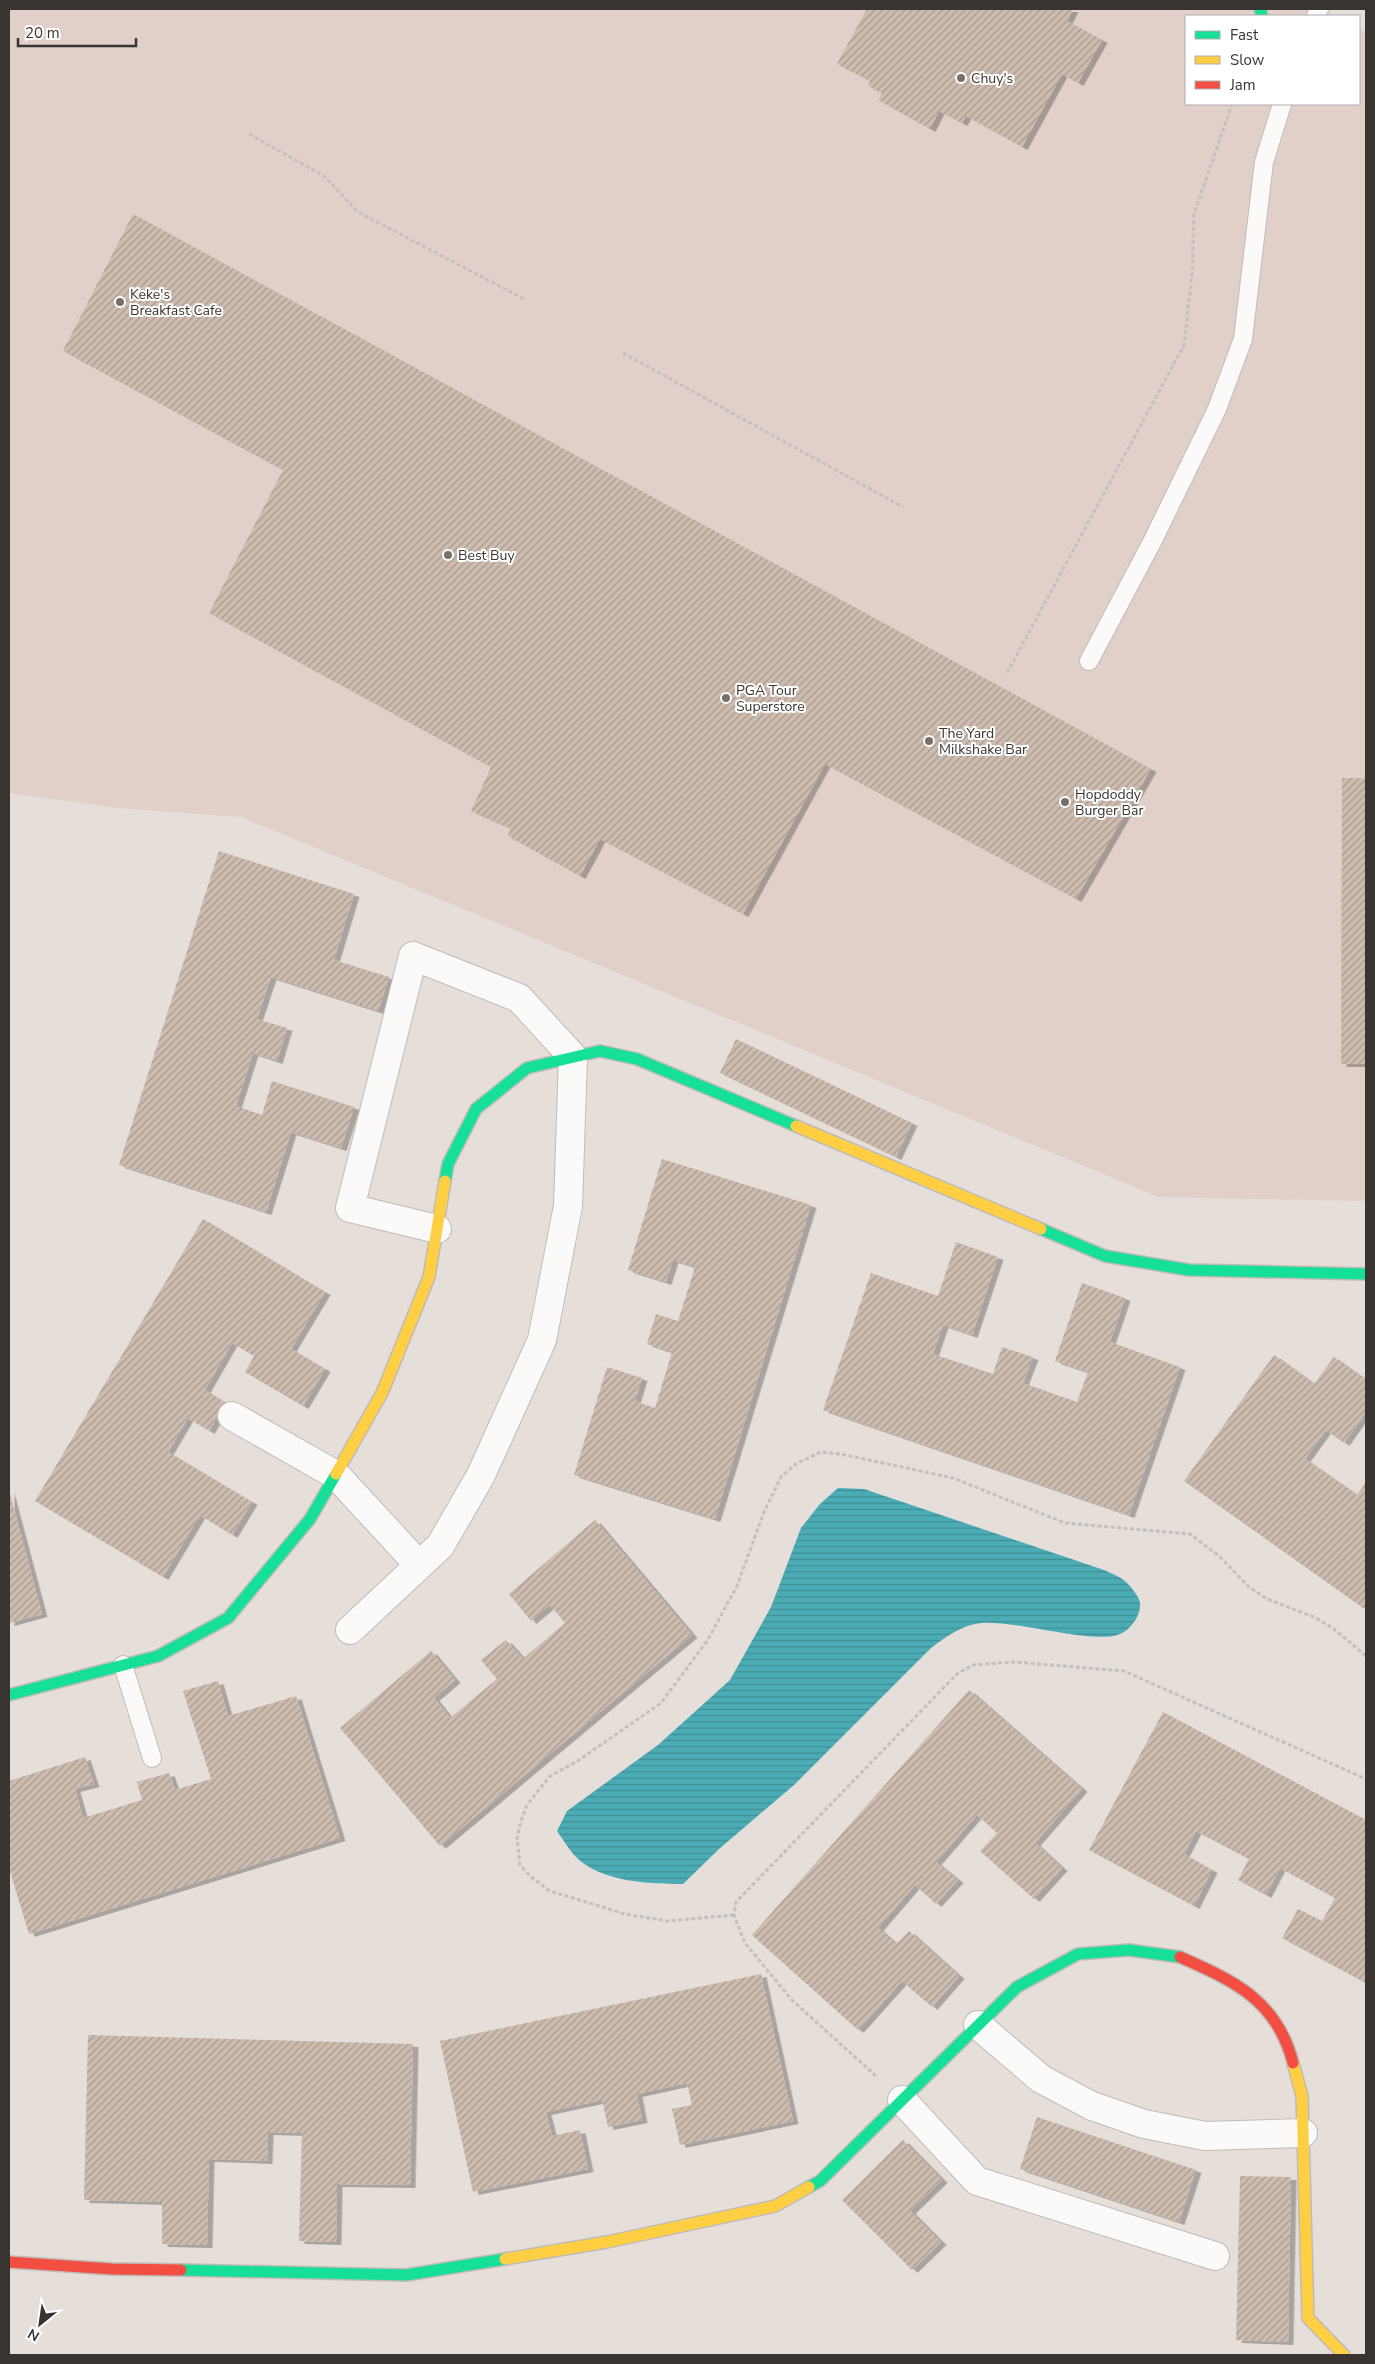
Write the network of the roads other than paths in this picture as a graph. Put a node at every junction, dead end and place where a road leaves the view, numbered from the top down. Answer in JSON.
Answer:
{"nodes":[{"id":1,"x":1282,"y":105,"type":"edge"},
{"id":2,"x":1089,"y":661,"type":"dead end"},
{"id":3,"x":573,"y":1057,"type":"junction"},
{"id":4,"x":437,"y":1229,"type":"junction"},
{"id":5,"x":1366,"y":1274,"type":"edge"},
{"id":6,"x":232,"y":1416,"type":"dead end"},
{"id":7,"x":336,"y":1475,"type":"junction"},
{"id":8,"x":419,"y":1565,"type":"junction"},
{"id":9,"x":350,"y":1630,"type":"dead end"},
{"id":10,"x":123,"y":1665,"type":"junction"},
{"id":11,"x":9,"y":1695,"type":"edge"},
{"id":12,"x":152,"y":1758,"type":"dead end"},
{"id":13,"x":978,"y":2025,"type":"junction"},
{"id":14,"x":902,"y":2100,"type":"junction"},
{"id":15,"x":1303,"y":2134,"type":"junction"},
{"id":16,"x":1215,"y":2256,"type":"dead end"},
{"id":17,"x":9,"y":2262,"type":"edge"},
{"id":18,"x":1344,"y":2355,"type":"edge"}],
"edges":[{"from":1,"to":2,"type":"lane"},
{"from":3,"to":4,"type":"street"},
{"from":3,"to":4,"type":"street"},
{"from":3,"to":5,"type":"street"},
{"from":3,"to":8,"type":"street"},
{"from":4,"to":7,"type":"street"},
{"from":6,"to":7,"type":"street"},
{"from":7,"to":8,"type":"street"},
{"from":7,"to":10,"type":"street"},
{"from":8,"to":9,"type":"street"},
{"from":10,"to":11,"type":"street"},
{"from":10,"to":12,"type":"lane"},
{"from":13,"to":14,"type":"street"},
{"from":13,"to":15,"type":"street"},
{"from":13,"to":15,"type":"street"},
{"from":14,"to":16,"type":"street"},
{"from":14,"to":17,"type":"street"},
{"from":15,"to":18,"type":"street"}]}
